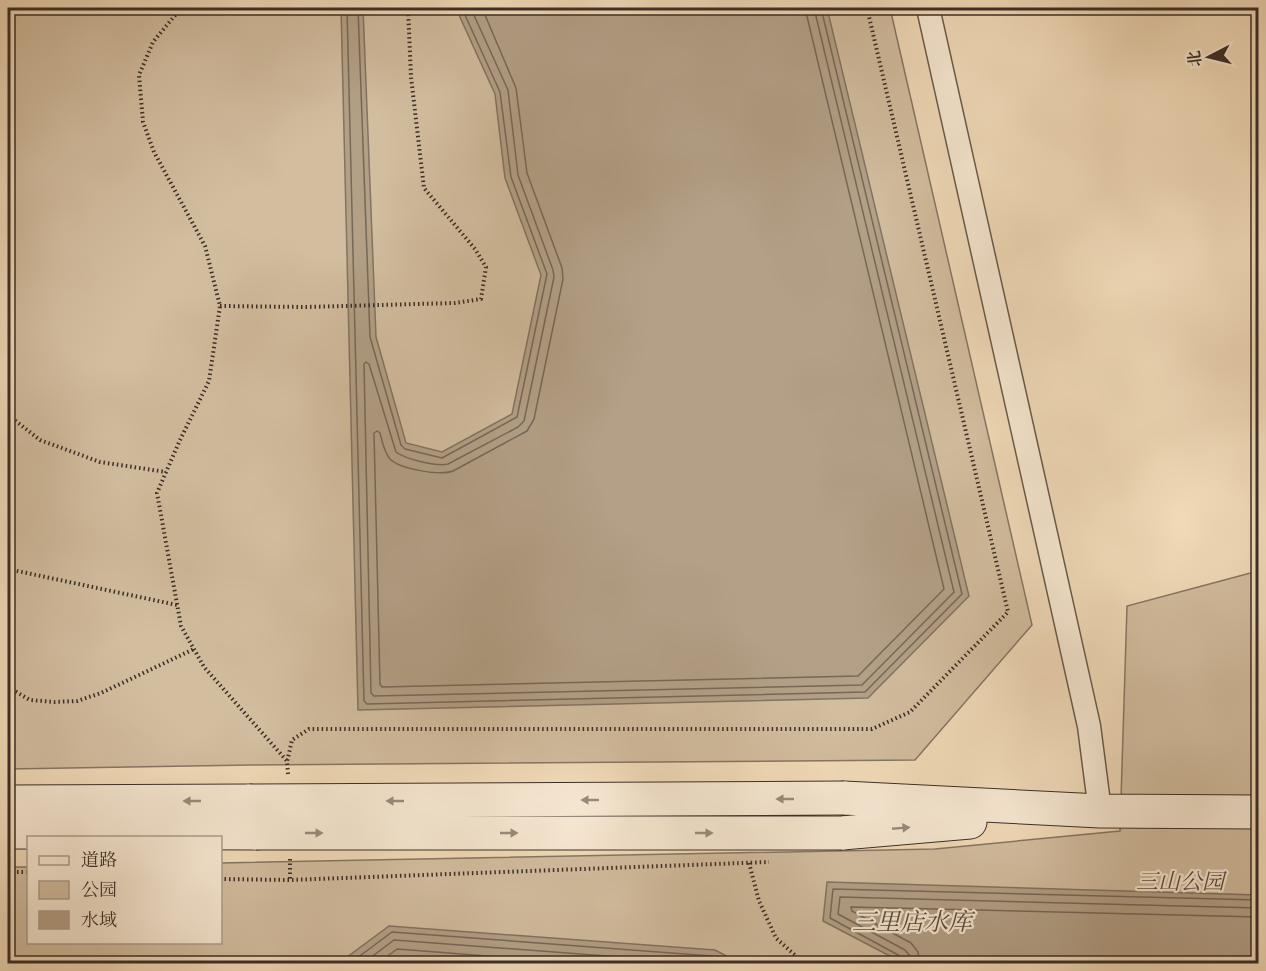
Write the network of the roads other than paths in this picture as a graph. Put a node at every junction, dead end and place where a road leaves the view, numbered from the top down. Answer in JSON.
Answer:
{"nodes":[{"id":1,"x":928,"y":8,"type":"edge"},
{"id":2,"x":8,"y":802,"type":"edge"},
{"id":3,"x":1100,"y":811,"type":"junction"},
{"id":4,"x":1258,"y":812,"type":"edge"},
{"id":5,"x":8,"y":832,"type":"edge"}],
"edges":[{"from":1,"to":3,"type":"street"},
{"from":3,"to":2,"type":"street","one_way":true,"bridge":true},
{"from":3,"to":4,"type":"street"},
{"from":5,"to":3,"type":"street","one_way":true,"bridge":true}]}
